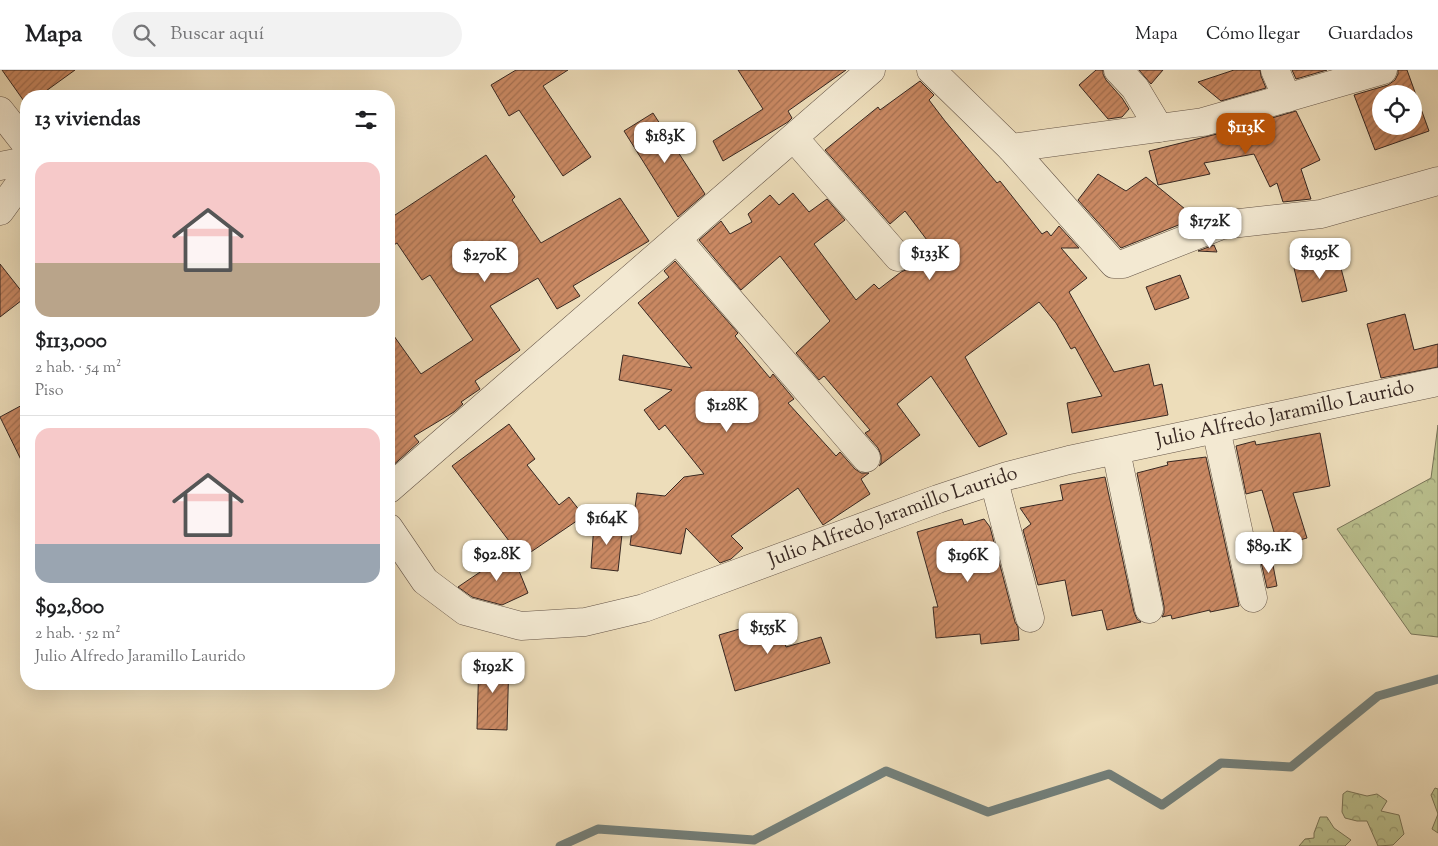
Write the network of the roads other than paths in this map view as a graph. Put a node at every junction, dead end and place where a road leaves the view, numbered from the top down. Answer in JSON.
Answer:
{"nodes":[{"id":1,"x":871,"y":70,"type":"edge"},
{"id":2,"x":931,"y":70,"type":"edge"},
{"id":3,"x":1118,"y":70,"type":"edge"},
{"id":4,"x":1275,"y":70,"type":"edge"},
{"id":5,"x":1383,"y":70,"type":"edge"},
{"id":6,"x":1287,"y":98,"type":"junction"},
{"id":7,"x":0,"y":111,"type":"edge"},
{"id":8,"x":1159,"y":128,"type":"junction"},
{"id":9,"x":20,"y":136,"type":"edge"},
{"id":10,"x":794,"y":138,"type":"junction"},
{"id":11,"x":1011,"y":148,"type":"junction"},
{"id":12,"x":20,"y":162,"type":"edge"},
{"id":13,"x":0,"y":166,"type":"edge"},
{"id":14,"x":1438,"y":182,"type":"edge"},
{"id":15,"x":20,"y":183,"type":"edge"},
{"id":16,"x":0,"y":211,"type":"edge"},
{"id":17,"x":677,"y":239,"type":"junction"},
{"id":18,"x":898,"y":257,"type":"dead end"},
{"id":19,"x":1438,"y":382,"type":"edge"},
{"id":20,"x":1216,"y":429,"type":"junction"},
{"id":21,"x":1116,"y":451,"type":"junction"},
{"id":22,"x":866,"y":458,"type":"dead end"},
{"id":23,"x":994,"y":480,"type":"junction"},
{"id":24,"x":395,"y":484,"type":"edge"},
{"id":25,"x":395,"y":537,"type":"edge"},
{"id":26,"x":1253,"y":598,"type":"dead end"},
{"id":27,"x":1148,"y":608,"type":"dead end"},
{"id":28,"x":1030,"y":618,"type":"dead end"}],
"edges":[{"from":1,"to":10,"type":"street"},
{"from":2,"to":11,"type":"street"},
{"from":3,"to":8,"type":"street"},
{"from":4,"to":6,"type":"street"},
{"from":5,"to":6,"type":"street"},
{"from":6,"to":8,"type":"street"},
{"from":7,"to":9,"type":"street"},
{"from":8,"to":11,"type":"street"},
{"from":10,"to":17,"type":"street"},
{"from":10,"to":18,"type":"street"},
{"from":11,"to":14,"type":"street"},
{"from":12,"to":13,"type":"street"},
{"from":15,"to":16,"type":"street"},
{"from":17,"to":22,"type":"street"},
{"from":17,"to":24,"type":"street"},
{"from":19,"to":20,"type":"street","name":"Julio Alfredo Jaramillo Laurido"},
{"from":20,"to":21,"type":"street","name":"Julio Alfredo Jaramillo Laurido"},
{"from":20,"to":26,"type":"street"},
{"from":21,"to":23,"type":"street","name":"Julio Alfredo Jaramillo Laurido"},
{"from":21,"to":27,"type":"street"},
{"from":23,"to":25,"type":"street","name":"Julio Alfredo Jaramillo Laurido"},
{"from":23,"to":28,"type":"street"}]}
